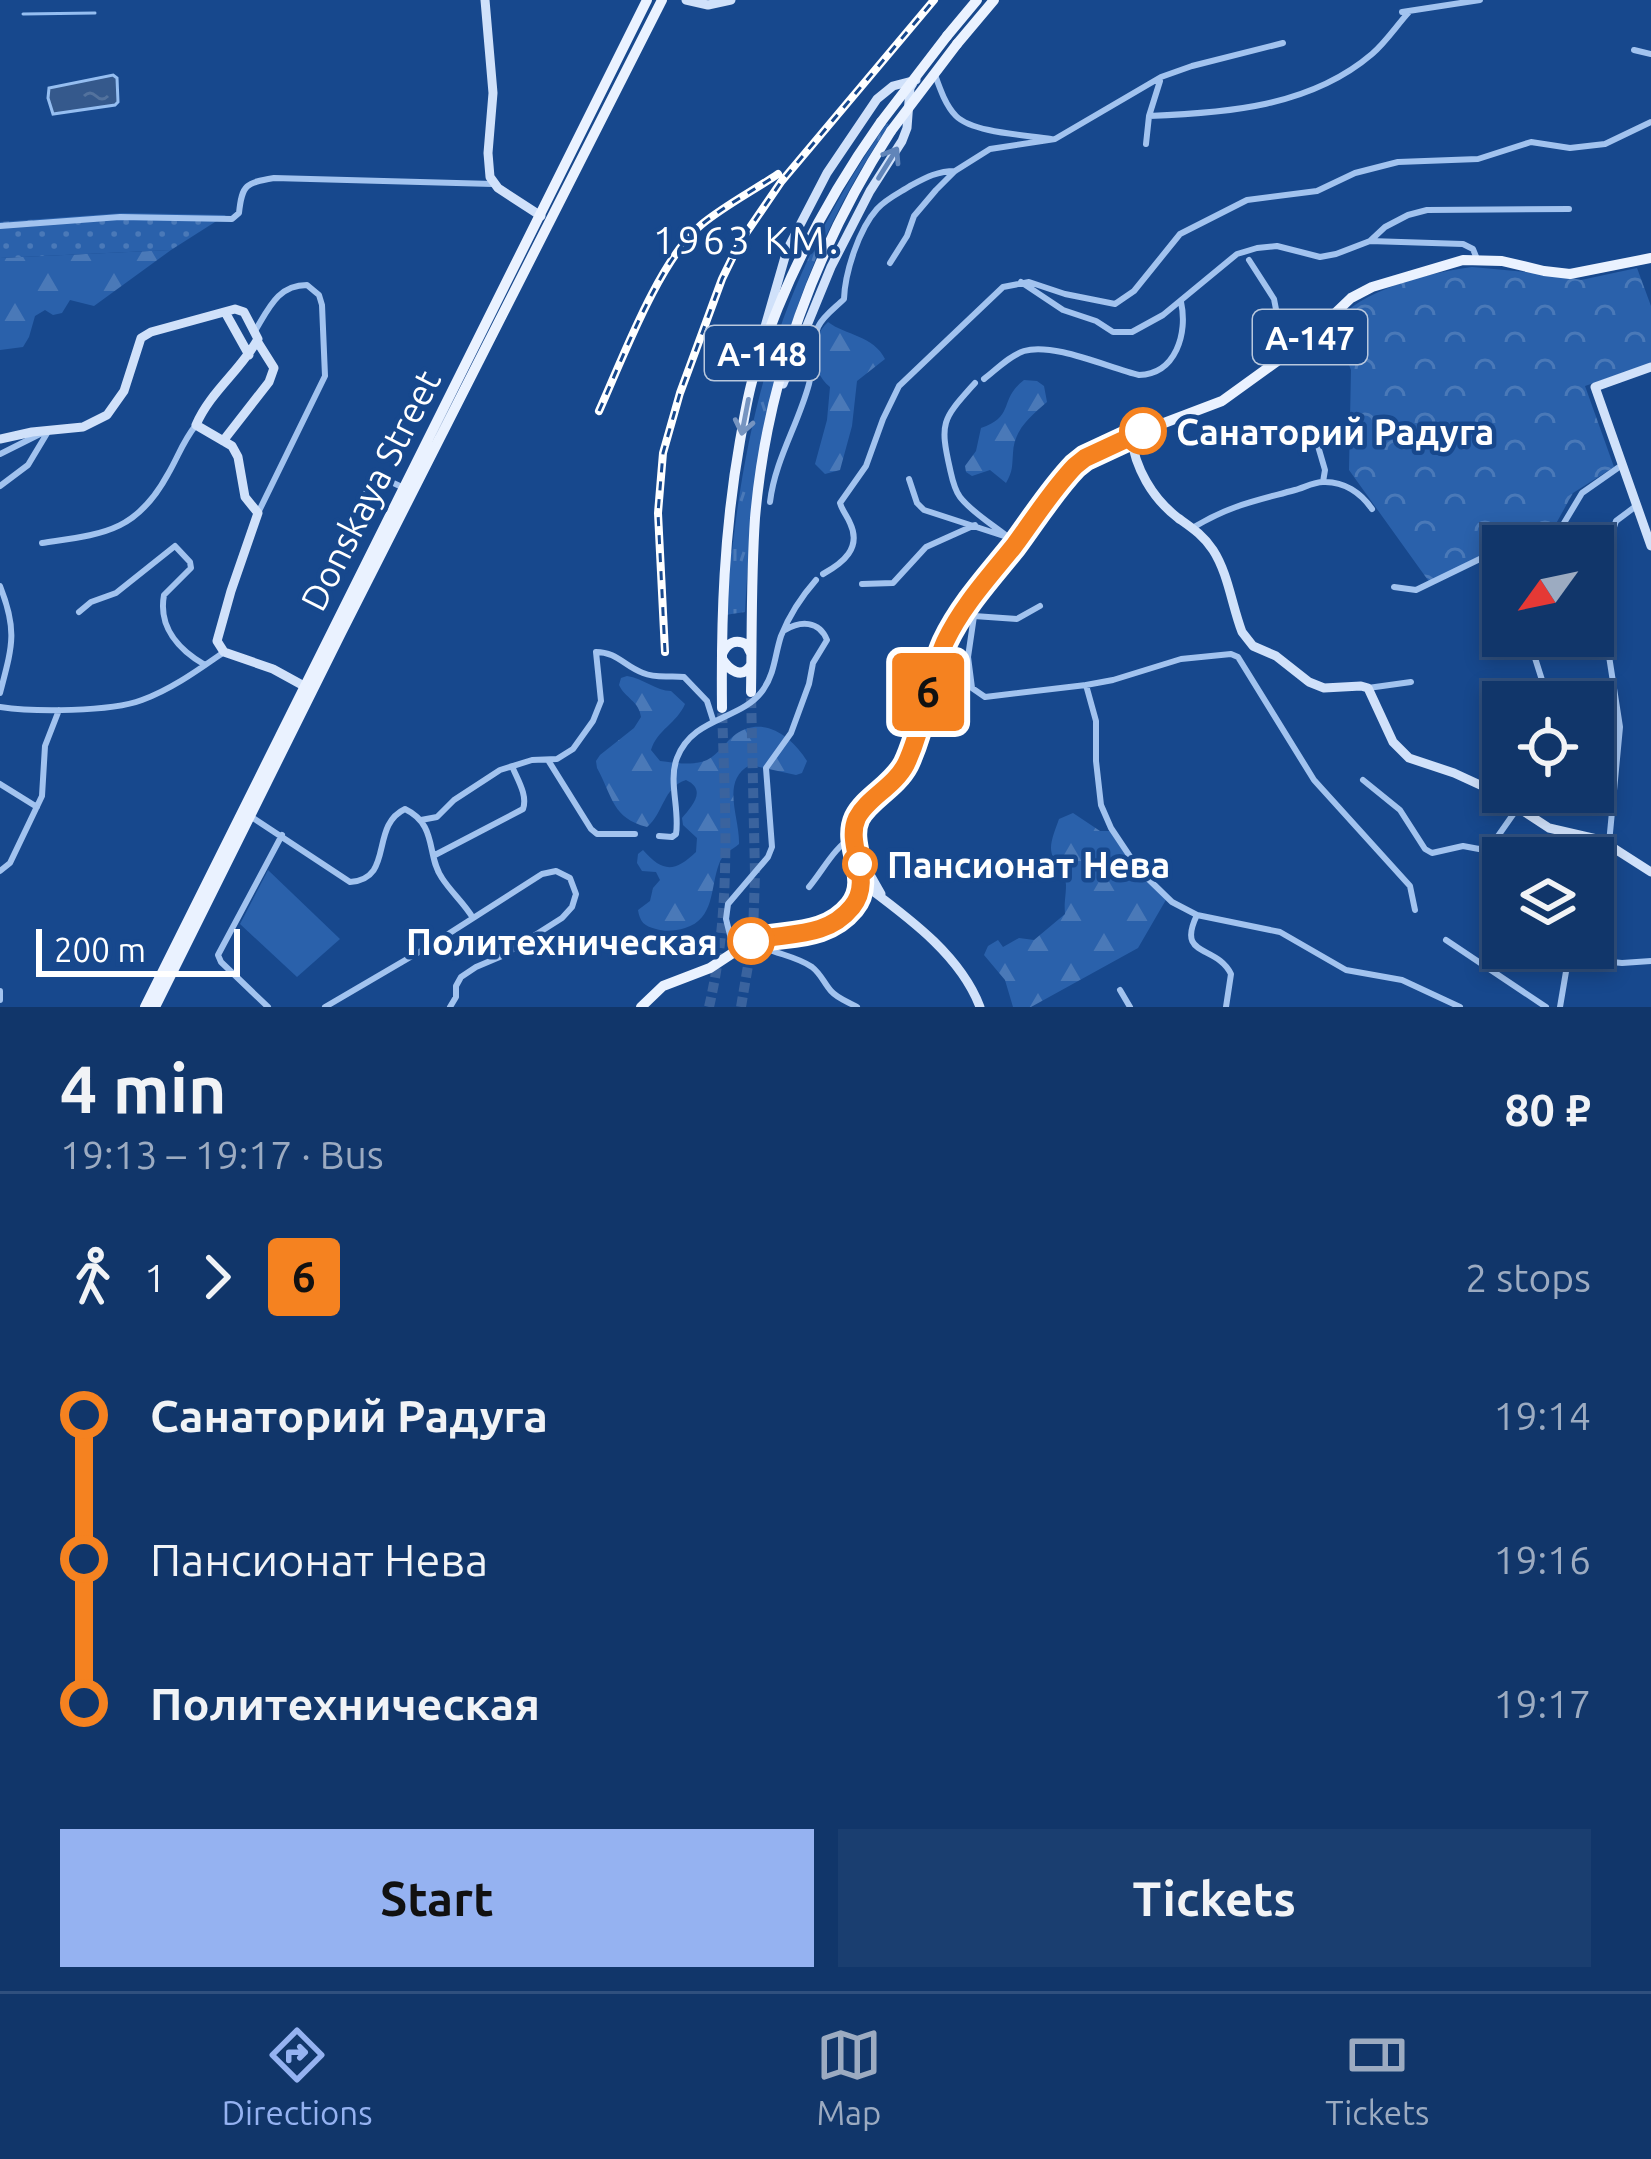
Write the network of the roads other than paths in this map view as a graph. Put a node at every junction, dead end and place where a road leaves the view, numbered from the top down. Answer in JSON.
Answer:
{"nodes":[{"id":1,"x":485,"y":0,"type":"edge"},
{"id":2,"x":647,"y":0,"type":"edge"},
{"id":3,"x":665,"y":0,"type":"edge"},
{"id":4,"x":686,"y":0,"type":"edge"},
{"id":5,"x":980,"y":0,"type":"edge"},
{"id":6,"x":994,"y":0,"type":"edge"},
{"id":7,"x":1480,"y":0,"type":"edge"},
{"id":8,"x":725,"y":2,"type":"edge"},
{"id":9,"x":1283,"y":43,"type":"dead end"},
{"id":10,"x":1634,"y":50,"type":"dead end"},
{"id":11,"x":1651,"y":54,"type":"edge"},
{"id":12,"x":929,"y":64,"type":"junction"},
{"id":13,"x":1161,"y":77,"type":"junction"},
{"id":14,"x":913,"y":84,"type":"junction"},
{"id":15,"x":1149,"y":116,"type":"junction"},
{"id":16,"x":1651,"y":122,"type":"edge"},
{"id":17,"x":886,"y":127,"type":"junction"},
{"id":18,"x":1055,"y":139,"type":"junction"},
{"id":19,"x":1146,"y":144,"type":"dead end"},
{"id":20,"x":955,"y":171,"type":"junction"},
{"id":21,"x":493,"y":184,"type":"junction"},
{"id":22,"x":1569,"y":209,"type":"dead end"},
{"id":23,"x":541,"y":216,"type":"junction"},
{"id":24,"x":0,"y":226,"type":"edge"},
{"id":25,"x":1370,"y":241,"type":"junction"},
{"id":26,"x":1651,"y":258,"type":"edge"},
{"id":27,"x":1477,"y":259,"type":"junction"},
{"id":28,"x":1249,"y":260,"type":"dead end"},
{"id":29,"x":890,"y":263,"type":"dead end"},
{"id":30,"x":1021,"y":283,"type":"junction"},
{"id":31,"x":1181,"y":302,"type":"junction"},
{"id":32,"x":225,"y":312,"type":"junction"},
{"id":33,"x":254,"y":331,"type":"junction"},
{"id":34,"x":1288,"y":352,"type":"junction"},
{"id":35,"x":249,"y":355,"type":"junction"},
{"id":36,"x":1651,"y":367,"type":"edge"},
{"id":37,"x":984,"y":379,"type":"dead end"},
{"id":38,"x":753,"y":380,"type":"junction"},
{"id":39,"x":975,"y":382,"type":"dead end"},
{"id":40,"x":770,"y":424,"type":"junction"},
{"id":41,"x":196,"y":425,"type":"junction"},
{"id":42,"x":49,"y":430,"type":"junction"},
{"id":43,"x":1313,"y":430,"type":"dead end"},
{"id":44,"x":1131,"y":436,"type":"junction"},
{"id":45,"x":0,"y":439,"type":"edge"},
{"id":46,"x":223,"y":441,"type":"junction"},
{"id":47,"x":0,"y":454,"type":"edge"},
{"id":48,"x":1622,"y":465,"type":"junction"},
{"id":49,"x":909,"y":479,"type":"dead end"},
{"id":50,"x":1323,"y":482,"type":"junction"},
{"id":51,"x":0,"y":486,"type":"edge"},
{"id":52,"x":405,"y":488,"type":"junction"},
{"id":53,"x":770,"y":502,"type":"dead end"},
{"id":54,"x":1638,"y":505,"type":"junction"},
{"id":55,"x":1372,"y":509,"type":"dead end"},
{"id":56,"x":356,"y":512,"type":"dead end"},
{"id":57,"x":257,"y":513,"type":"junction"},
{"id":58,"x":975,"y":525,"type":"junction"},
{"id":59,"x":1562,"y":525,"type":"edge"},
{"id":60,"x":1194,"y":527,"type":"junction"},
{"id":61,"x":1013,"y":541,"type":"junction"},
{"id":62,"x":42,"y":543,"type":"dead end"},
{"id":63,"x":1651,"y":546,"type":"edge"},
{"id":64,"x":1482,"y":558,"type":"edge"},
{"id":65,"x":862,"y":584,"type":"dead end"},
{"id":66,"x":0,"y":586,"type":"edge"},
{"id":67,"x":1394,"y":587,"type":"dead end"},
{"id":68,"x":1040,"y":606,"type":"dead end"},
{"id":69,"x":969,"y":612,"type":"junction"},
{"id":70,"x":79,"y":613,"type":"dead end"},
{"id":71,"x":784,"y":630,"type":"junction"},
{"id":72,"x":1253,"y":646,"type":"junction"},
{"id":73,"x":224,"y":652,"type":"junction"},
{"id":74,"x":722,"y":657,"type":"junction"},
{"id":75,"x":1238,"y":657,"type":"junction"},
{"id":76,"x":752,"y":660,"type":"junction"},
{"id":77,"x":205,"y":665,"type":"junction"},
{"id":78,"x":1411,"y":682,"type":"dead end"},
{"id":79,"x":1086,"y":685,"type":"junction"},
{"id":80,"x":309,"y":688,"type":"junction"},
{"id":81,"x":1368,"y":688,"type":"junction"},
{"id":82,"x":751,"y":692,"type":"tunnel mouth"},
{"id":83,"x":0,"y":693,"type":"edge"},
{"id":84,"x":0,"y":707,"type":"edge"},
{"id":85,"x":60,"y":708,"type":"junction"},
{"id":86,"x":722,"y":709,"type":"tunnel mouth"},
{"id":87,"x":713,"y":720,"type":"junction"},
{"id":88,"x":548,"y":760,"type":"junction"},
{"id":89,"x":512,"y":766,"type":"junction"},
{"id":90,"x":1363,"y":781,"type":"dead end"},
{"id":91,"x":0,"y":784,"type":"edge"},
{"id":92,"x":1482,"y":787,"type":"edge"},
{"id":93,"x":37,"y":807,"type":"junction"},
{"id":94,"x":1514,"y":813,"type":"edge"},
{"id":95,"x":1529,"y":813,"type":"edge"},
{"id":96,"x":250,"y":816,"type":"junction"},
{"id":97,"x":421,"y":820,"type":"junction"},
{"id":98,"x":635,"y":834,"type":"dead end"},
{"id":99,"x":282,"y":835,"type":"junction"},
{"id":100,"x":855,"y":835,"type":"junction"},
{"id":101,"x":659,"y":836,"type":"dead end"},
{"id":102,"x":1590,"y":837,"type":"edge"},
{"id":103,"x":1610,"y":837,"type":"edge"},
{"id":104,"x":1614,"y":848,"type":"edge"},
{"id":105,"x":857,"y":850,"type":"junction"},
{"id":106,"x":435,"y":855,"type":"junction"},
{"id":107,"x":0,"y":871,"type":"edge"},
{"id":108,"x":1651,"y":872,"type":"edge"},
{"id":109,"x":862,"y":884,"type":"junction"},
{"id":110,"x":809,"y":887,"type":"dead end"},
{"id":111,"x":889,"y":903,"type":"junction"},
{"id":112,"x":853,"y":906,"type":"junction"},
{"id":113,"x":1415,"y":910,"type":"dead end"},
{"id":114,"x":1197,"y":915,"type":"junction"},
{"id":115,"x":473,"y":918,"type":"junction"},
{"id":116,"x":756,"y":939,"type":"junction"},
{"id":117,"x":1446,"y":940,"type":"dead end"},
{"id":118,"x":734,"y":951,"type":"junction"},
{"id":119,"x":1651,"y":961,"type":"edge"},
{"id":120,"x":1614,"y":963,"type":"edge"},
{"id":121,"x":1567,"y":969,"type":"edge"},
{"id":122,"x":1120,"y":990,"type":"dead end"},
{"id":123,"x":332,"y":1005,"type":"edge"},
{"id":124,"x":146,"y":1007,"type":"edge"},
{"id":125,"x":155,"y":1007,"type":"edge"},
{"id":126,"x":268,"y":1007,"type":"edge"},
{"id":127,"x":451,"y":1007,"type":"edge"},
{"id":128,"x":640,"y":1007,"type":"edge"},
{"id":129,"x":857,"y":1007,"type":"edge"},
{"id":130,"x":980,"y":1007,"type":"edge"},
{"id":131,"x":1130,"y":1007,"type":"edge"},
{"id":132,"x":1226,"y":1007,"type":"edge"},
{"id":133,"x":1460,"y":1007,"type":"edge"},
{"id":134,"x":1546,"y":1007,"type":"edge"},
{"id":135,"x":1560,"y":1007,"type":"edge"}],
"edges":[{"from":1,"to":21,"type":"street"},
{"from":2,"to":23,"type":"main road","name":"Donskaya Street"},
{"from":3,"to":80,"type":"main road"},
{"from":4,"to":8,"type":"street"},
{"from":5,"to":12,"type":"street"},
{"from":5,"to":17,"type":"main road","number":"А-148","bridge":true},
{"from":6,"to":17,"type":"main road","number":"А-148","bridge":true},
{"from":7,"to":15,"type":"street"},
{"from":9,"to":13,"type":"street"},
{"from":10,"to":11,"type":"street"},
{"from":12,"to":14,"type":"street"},
{"from":12,"to":18,"type":"street"},
{"from":13,"to":15,"type":"street"},
{"from":13,"to":18,"type":"street"},
{"from":14,"to":38,"type":"street","number":"А-148"},
{"from":40,"to":14,"type":"street","number":"А-148","one_way":true},
{"from":15,"to":19,"type":"street"},
{"from":16,"to":30,"type":"street"},
{"from":17,"to":38,"type":"main road","number":"А-148"},
{"from":17,"to":40,"type":"main road","number":"А-148"},
{"from":18,"to":20,"type":"street"},
{"from":20,"to":29,"type":"street"},
{"from":20,"to":53,"type":"street"},
{"from":21,"to":23,"type":"street"},
{"from":21,"to":24,"type":"street"},
{"from":22,"to":25,"type":"street"},
{"from":23,"to":52,"type":"main road","name":"Donskaya Street"},
{"from":25,"to":27,"type":"street"},
{"from":25,"to":31,"type":"street"},
{"from":26,"to":27,"type":"main road","number":"А-147"},
{"from":27,"to":34,"type":"main road","number":"А-147"},
{"from":28,"to":34,"type":"street"},
{"from":30,"to":31,"type":"street"},
{"from":30,"to":71,"type":"street"},
{"from":31,"to":37,"type":"street"},
{"from":32,"to":33,"type":"street"},
{"from":32,"to":35,"type":"street"},
{"from":32,"to":42,"type":"street"},
{"from":33,"to":35,"type":"street"},
{"from":33,"to":46,"type":"street"},
{"from":33,"to":57,"type":"street"},
{"from":34,"to":44,"type":"main road","number":"А-147"},
{"from":35,"to":41,"type":"street"},
{"from":36,"to":48,"type":"street"},
{"from":38,"to":74,"type":"main road","number":"А-148","one_way":true},
{"from":39,"to":61,"type":"street"},
{"from":40,"to":76,"type":"main road","number":"А-148"},
{"from":41,"to":46,"type":"street"},
{"from":41,"to":62,"type":"street"},
{"from":42,"to":45,"type":"street"},
{"from":42,"to":47,"type":"street"},
{"from":42,"to":51,"type":"street"},
{"from":43,"to":50,"type":"street"},
{"from":44,"to":60,"type":"street"},
{"from":44,"to":61,"type":"main road","number":"А-147"},
{"from":46,"to":57,"type":"street"},
{"from":48,"to":54,"type":"street"},
{"from":48,"to":59,"type":"street"},
{"from":49,"to":58,"type":"street"},
{"from":50,"to":55,"type":"street"},
{"from":50,"to":60,"type":"street"},
{"from":52,"to":56,"type":"street"},
{"from":52,"to":80,"type":"main road","name":"Donskaya Street"},
{"from":54,"to":63,"type":"street"},
{"from":54,"to":103,"type":"street"},
{"from":57,"to":73,"type":"street"},
{"from":58,"to":61,"type":"street"},
{"from":58,"to":65,"type":"street"},
{"from":60,"to":72,"type":"street"},
{"from":61,"to":69,"type":"main road","number":"А-147"},
{"from":64,"to":67,"type":"street"},
{"from":66,"to":83,"type":"street"},
{"from":68,"to":69,"type":"street"},
{"from":69,"to":79,"type":"street"},
{"from":69,"to":100,"type":"main road","number":"А-147"},
{"from":70,"to":77,"type":"street"},
{"from":71,"to":87,"type":"street"},
{"from":71,"to":118,"type":"street"},
{"from":72,"to":75,"type":"street"},
{"from":72,"to":81,"type":"street"},
{"from":73,"to":77,"type":"street"},
{"from":73,"to":80,"type":"street"},
{"from":74,"to":76,"type":"main road"},
{"from":74,"to":76,"type":"main road"},
{"from":74,"to":86,"type":"main road","number":"А-148"},
{"from":75,"to":79,"type":"street"},
{"from":75,"to":113,"type":"street"},
{"from":76,"to":82,"type":"main road","number":"А-148"},
{"from":77,"to":85,"type":"street"},
{"from":78,"to":81,"type":"street"},
{"from":79,"to":114,"type":"street"},
{"from":80,"to":96,"type":"main road","name":"Donskaya Street"},
{"from":80,"to":124,"type":"main road","name":"Donskaya Street"},
{"from":81,"to":92,"type":"street"},
{"from":84,"to":85,"type":"street"},
{"from":85,"to":93,"type":"street"},
{"from":87,"to":88,"type":"street"},
{"from":87,"to":101,"type":"street"},
{"from":88,"to":89,"type":"street"},
{"from":88,"to":98,"type":"street"},
{"from":89,"to":97,"type":"street"},
{"from":89,"to":106,"type":"street"},
{"from":90,"to":94,"type":"street"},
{"from":91,"to":93,"type":"street"},
{"from":93,"to":107,"type":"street"},
{"from":95,"to":102,"type":"street"},
{"from":96,"to":99,"type":"street"},
{"from":96,"to":125,"type":"main road","name":"Donskaya Street"},
{"from":97,"to":99,"type":"street"},
{"from":97,"to":106,"type":"street"},
{"from":99,"to":126,"type":"street"},
{"from":100,"to":105,"type":"main road"},
{"from":100,"to":110,"type":"street"},
{"from":104,"to":108,"type":"street"},
{"from":105,"to":109,"type":"main road"},
{"from":105,"to":111,"type":"street"},
{"from":106,"to":115,"type":"street"},
{"from":109,"to":111,"type":"street"},
{"from":109,"to":112,"type":"main road"},
{"from":111,"to":112,"type":"street"},
{"from":111,"to":130,"type":"street"},
{"from":112,"to":116,"type":"main road"},
{"from":114,"to":132,"type":"street"},
{"from":114,"to":133,"type":"street"},
{"from":115,"to":123,"type":"street"},
{"from":115,"to":127,"type":"street"},
{"from":116,"to":118,"type":"main road"},
{"from":116,"to":129,"type":"street"},
{"from":117,"to":134,"type":"street"},
{"from":118,"to":128,"type":"main road"},
{"from":119,"to":120,"type":"street"},
{"from":121,"to":135,"type":"street"},
{"from":122,"to":131,"type":"street"}]}
